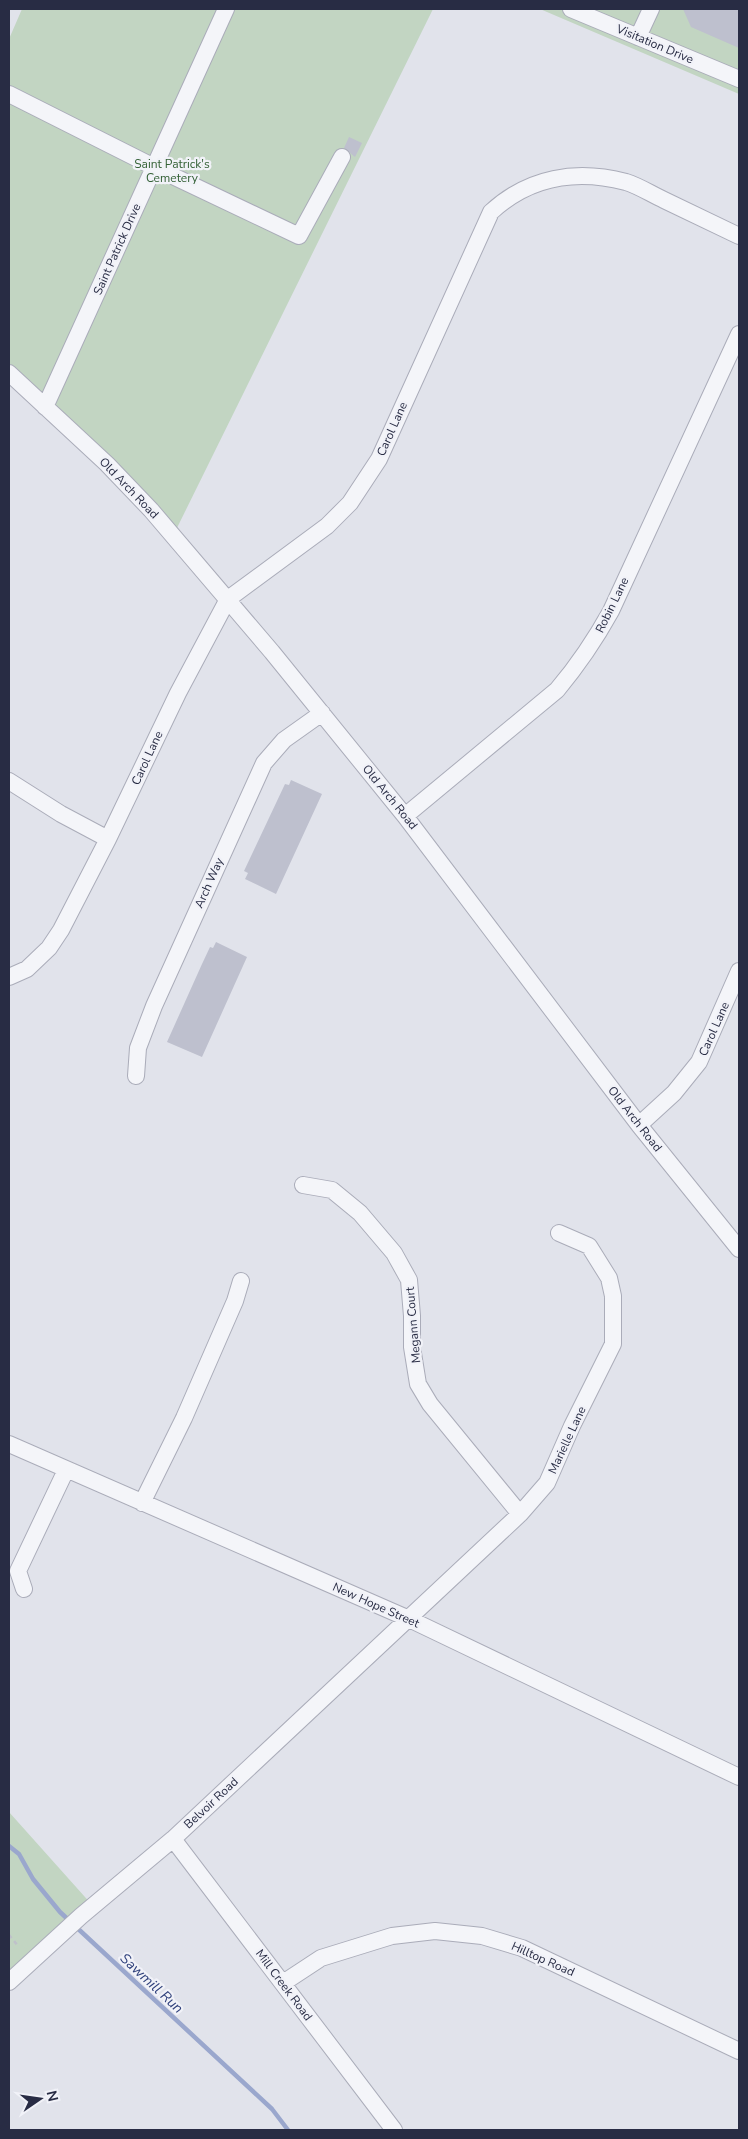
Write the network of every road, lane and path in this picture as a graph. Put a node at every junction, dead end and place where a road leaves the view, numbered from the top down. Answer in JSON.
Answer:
{"nodes":[{"id":1,"x":226,"y":9,"type":"edge"},
{"id":2,"x":571,"y":9,"type":"edge"},
{"id":3,"x":654,"y":10,"type":"edge"},
{"id":4,"x":638,"y":37,"type":"junction"},
{"id":5,"x":739,"y":79,"type":"edge"},
{"id":6,"x":9,"y":94,"type":"edge"},
{"id":7,"x":342,"y":157,"type":"dead end"},
{"id":8,"x":154,"y":167,"type":"junction"},
{"id":9,"x":739,"y":236,"type":"edge"},
{"id":10,"x":739,"y":334,"type":"edge"},
{"id":11,"x":9,"y":373,"type":"edge"},
{"id":12,"x":45,"y":407,"type":"junction"},
{"id":13,"x":228,"y":599,"type":"junction"},
{"id":14,"x":322,"y":713,"type":"junction"},
{"id":15,"x":9,"y":781,"type":"edge"},
{"id":16,"x":406,"y":816,"type":"junction"},
{"id":17,"x":108,"y":839,"type":"junction"},
{"id":18,"x":739,"y":971,"type":"edge"},
{"id":19,"x":9,"y":977,"type":"edge"},
{"id":20,"x":136,"y":1076,"type":"dead end"},
{"id":21,"x":639,"y":1125,"type":"junction"},
{"id":22,"x":303,"y":1185,"type":"dead end"},
{"id":23,"x":559,"y":1233,"type":"dead end"},
{"id":24,"x":739,"y":1249,"type":"edge"},
{"id":25,"x":242,"y":1280,"type":"dead end"},
{"id":26,"x":9,"y":1444,"type":"edge"},
{"id":27,"x":66,"y":1470,"type":"junction"},
{"id":28,"x":142,"y":1503,"type":"junction"},
{"id":29,"x":520,"y":1514,"type":"junction"},
{"id":30,"x":24,"y":1589,"type":"dead end"},
{"id":31,"x":407,"y":1618,"type":"junction"},
{"id":32,"x":739,"y":1777,"type":"edge"},
{"id":33,"x":173,"y":1839,"type":"junction"},
{"id":34,"x":9,"y":1935,"type":"edge"},
{"id":35,"x":19,"y":1947,"type":"dead end"},
{"id":36,"x":9,"y":1982,"type":"edge"},
{"id":37,"x":282,"y":1983,"type":"junction"},
{"id":38,"x":739,"y":2051,"type":"edge"},
{"id":39,"x":394,"y":2130,"type":"edge"}],
"edges":[{"from":1,"to":8,"type":"street","name":"Saint Patrick Drive"},
{"from":2,"to":4,"type":"street","name":"Visitation Drive"},
{"from":3,"to":4,"type":"street"},
{"from":4,"to":5,"type":"street","name":"Visitation Drive"},
{"from":6,"to":8,"type":"street"},
{"from":7,"to":8,"type":"street"},
{"from":8,"to":12,"type":"street","name":"Saint Patrick Drive"},
{"from":9,"to":13,"type":"street","name":"Carol Lane"},
{"from":10,"to":16,"type":"street","name":"Robin Lane"},
{"from":11,"to":12,"type":"street","name":"Old Arch Road"},
{"from":12,"to":13,"type":"street","name":"Old Arch Road"},
{"from":13,"to":14,"type":"street","name":"Old Arch Road"},
{"from":13,"to":17,"type":"street","name":"Carol Lane"},
{"from":14,"to":16,"type":"street","name":"Old Arch Road"},
{"from":14,"to":20,"type":"street","name":"Arch Way"},
{"from":15,"to":17,"type":"street"},
{"from":16,"to":21,"type":"street","name":"Old Arch Road"},
{"from":17,"to":19,"type":"street","name":"Carol Lane"},
{"from":18,"to":21,"type":"street","name":"Carol Lane"},
{"from":21,"to":24,"type":"street","name":"Old Arch Road"},
{"from":22,"to":29,"type":"street","name":"Megann Court"},
{"from":23,"to":29,"type":"street","name":"Marielle Lane"},
{"from":25,"to":28,"type":"street"},
{"from":26,"to":27,"type":"street","name":"New Hope Street"},
{"from":27,"to":28,"type":"street","name":"New Hope Street"},
{"from":27,"to":30,"type":"street"},
{"from":28,"to":31,"type":"street","name":"New Hope Street"},
{"from":29,"to":31,"type":"street","name":"Marielle Lane"},
{"from":31,"to":32,"type":"street","name":"New Hope Street"},
{"from":31,"to":33,"type":"street","name":"Belvoir Road"},
{"from":33,"to":36,"type":"street","name":"Belvoir Road"},
{"from":33,"to":37,"type":"street","name":"Mill Creek Road"},
{"from":34,"to":35,"type":"path"},
{"from":37,"to":38,"type":"street","name":"Hilltop Road"},
{"from":37,"to":39,"type":"street","name":"Mill Creek Road"}]}
